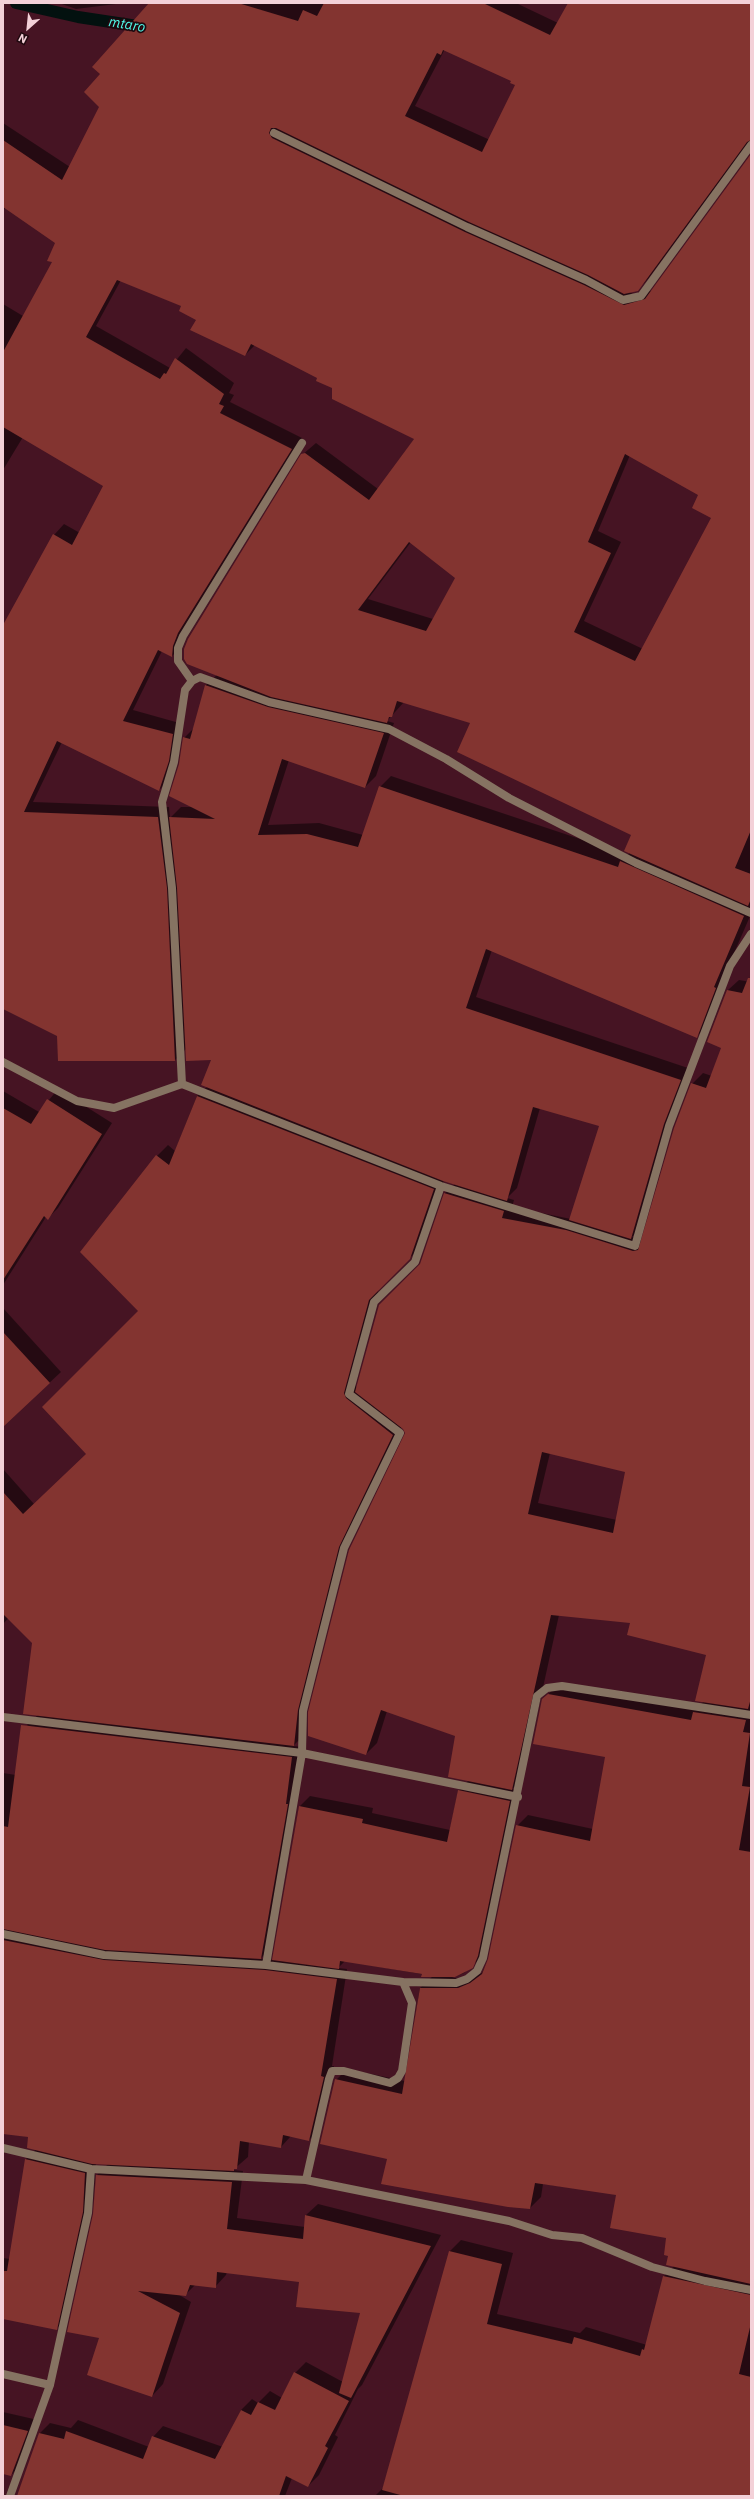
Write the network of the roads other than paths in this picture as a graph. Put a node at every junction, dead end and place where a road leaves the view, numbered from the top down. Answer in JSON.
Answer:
{"nodes":[{"id":1,"x":274,"y":133,"type":"dead end"},
{"id":2,"x":751,"y":145,"type":"edge"},
{"id":3,"x":302,"y":443,"type":"dead end"},
{"id":4,"x":192,"y":681,"type":"junction"},
{"id":5,"x":751,"y":913,"type":"edge"},
{"id":6,"x":751,"y":934,"type":"edge"},
{"id":7,"x":3,"y":1062,"type":"edge"},
{"id":8,"x":182,"y":1084,"type":"junction"},
{"id":9,"x":440,"y":1186,"type":"junction"},
{"id":10,"x":751,"y":1715,"type":"edge"},
{"id":11,"x":3,"y":1717,"type":"edge"},
{"id":12,"x":302,"y":1753,"type":"junction"},
{"id":13,"x":518,"y":1797,"type":"junction"},
{"id":14,"x":3,"y":1934,"type":"edge"},
{"id":15,"x":266,"y":1965,"type":"junction"},
{"id":16,"x":403,"y":1982,"type":"junction"},
{"id":17,"x":3,"y":2148,"type":"edge"},
{"id":18,"x":91,"y":2169,"type":"junction"},
{"id":19,"x":306,"y":2180,"type":"junction"},
{"id":20,"x":751,"y":2290,"type":"edge"},
{"id":21,"x":3,"y":2374,"type":"edge"},
{"id":22,"x":50,"y":2385,"type":"junction"},
{"id":23,"x":10,"y":2496,"type":"edge"}],
"edges":[{"from":1,"to":2,"type":"street"},
{"from":3,"to":4,"type":"street"},
{"from":4,"to":5,"type":"street"},
{"from":4,"to":8,"type":"street"},
{"from":6,"to":9,"type":"street"},
{"from":7,"to":8,"type":"street"},
{"from":8,"to":9,"type":"street"},
{"from":9,"to":12,"type":"street"},
{"from":10,"to":13,"type":"street"},
{"from":11,"to":12,"type":"street"},
{"from":12,"to":13,"type":"street"},
{"from":12,"to":15,"type":"street"},
{"from":13,"to":16,"type":"street"},
{"from":14,"to":15,"type":"street"},
{"from":15,"to":16,"type":"street"},
{"from":16,"to":19,"type":"street"},
{"from":17,"to":18,"type":"street"},
{"from":18,"to":19,"type":"street"},
{"from":18,"to":22,"type":"street"},
{"from":19,"to":20,"type":"street"},
{"from":21,"to":22,"type":"street"},
{"from":22,"to":23,"type":"street"}]}
